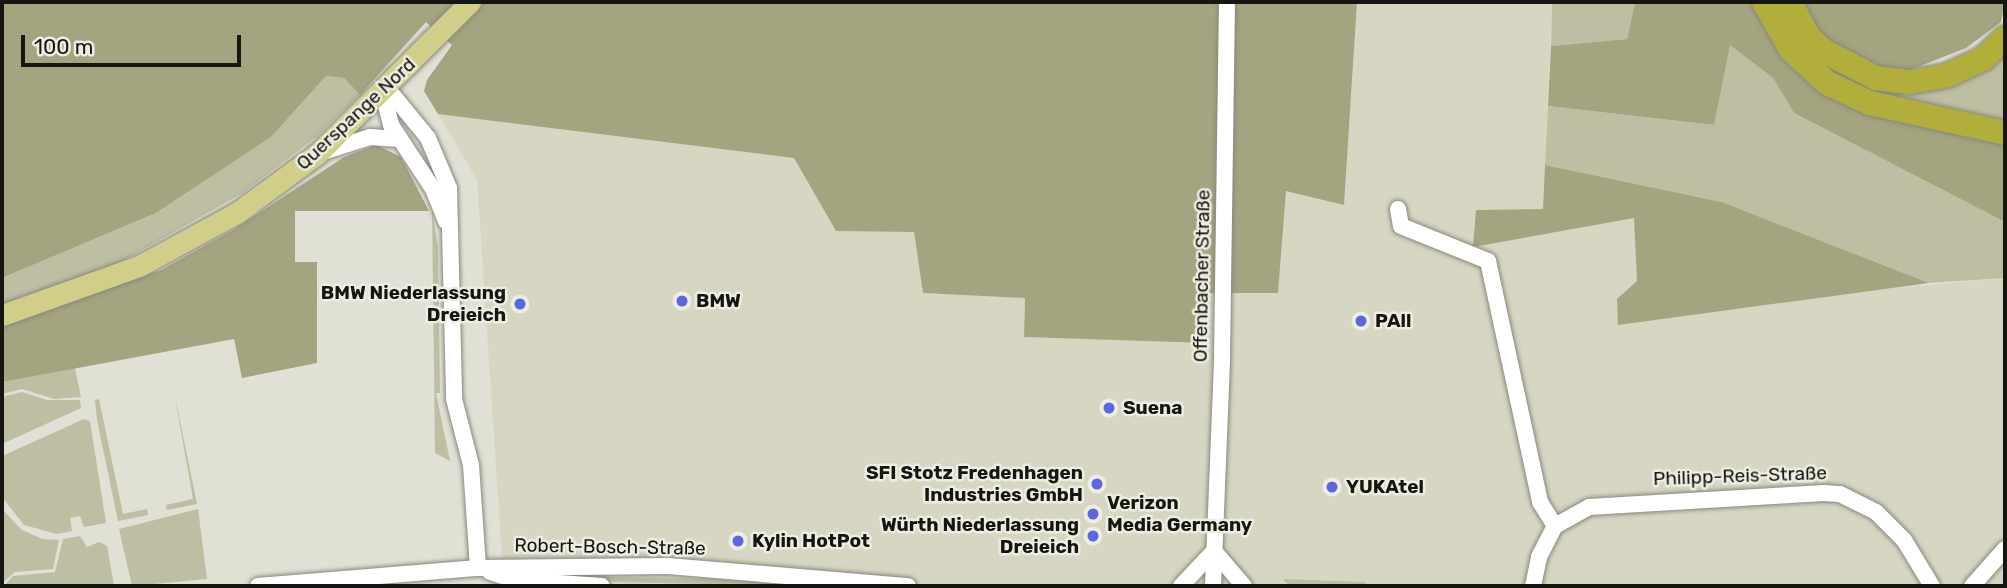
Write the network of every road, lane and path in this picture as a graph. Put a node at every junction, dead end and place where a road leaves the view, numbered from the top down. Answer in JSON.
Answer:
{"nodes":[{"id":1,"x":470,"y":2,"type":"edge"},
{"id":2,"x":1227,"y":2,"type":"edge"},
{"id":3,"x":1764,"y":2,"type":"edge"},
{"id":4,"x":1790,"y":2,"type":"edge"},
{"id":5,"x":2005,"y":38,"type":"edge"},
{"id":6,"x":387,"y":88,"type":"junction"},
{"id":7,"x":2005,"y":133,"type":"edge"},
{"id":8,"x":399,"y":139,"type":"junction"},
{"id":9,"x":317,"y":154,"type":"junction"},
{"id":10,"x":1398,"y":208,"type":"dead end"},
{"id":11,"x":452,"y":249,"type":"junction"},
{"id":12,"x":2,"y":315,"type":"edge"},
{"id":13,"x":1555,"y":526,"type":"junction"},
{"id":14,"x":2005,"y":549,"type":"edge"},
{"id":15,"x":1214,"y":551,"type":"junction"},
{"id":16,"x":478,"y":568,"type":"junction"},
{"id":17,"x":258,"y":586,"type":"edge"},
{"id":18,"x":602,"y":586,"type":"edge"},
{"id":19,"x":908,"y":586,"type":"edge"},
{"id":20,"x":1181,"y":586,"type":"edge"},
{"id":21,"x":1213,"y":586,"type":"edge"},
{"id":22,"x":1244,"y":586,"type":"edge"},
{"id":23,"x":1532,"y":586,"type":"edge"},
{"id":24,"x":1932,"y":586,"type":"edge"},
{"id":25,"x":1972,"y":586,"type":"edge"}],
"edges":[{"from":1,"to":6,"type":"main road","name":"Querspange Nord"},
{"from":2,"to":15,"type":"street","name":"Offenbacher Straße"},
{"from":3,"to":7,"type":"highway"},
{"from":4,"to":5,"type":"highway"},
{"from":6,"to":8,"type":"street"},
{"from":6,"to":9,"type":"main road","name":"Querspange Nord"},
{"from":6,"to":11,"type":"street"},
{"from":8,"to":9,"type":"street"},
{"from":8,"to":11,"type":"street"},
{"from":9,"to":12,"type":"main road","name":"Querspange Nord"},
{"from":10,"to":13,"type":"street"},
{"from":11,"to":16,"type":"street"},
{"from":13,"to":23,"type":"street"},
{"from":13,"to":24,"type":"street","name":"Philipp-Reis-Straße"},
{"from":14,"to":25,"type":"street"},
{"from":15,"to":20,"type":"street"},
{"from":15,"to":21,"type":"street","name":"Offenbacher Straße"},
{"from":15,"to":22,"type":"street"},
{"from":16,"to":17,"type":"street","name":"Robert-Bosch-Straße"},
{"from":16,"to":18,"type":"street","name":"Robert-Bosch-Straße"},
{"from":16,"to":19,"type":"street","name":"Robert-Bosch-Straße"}]}
